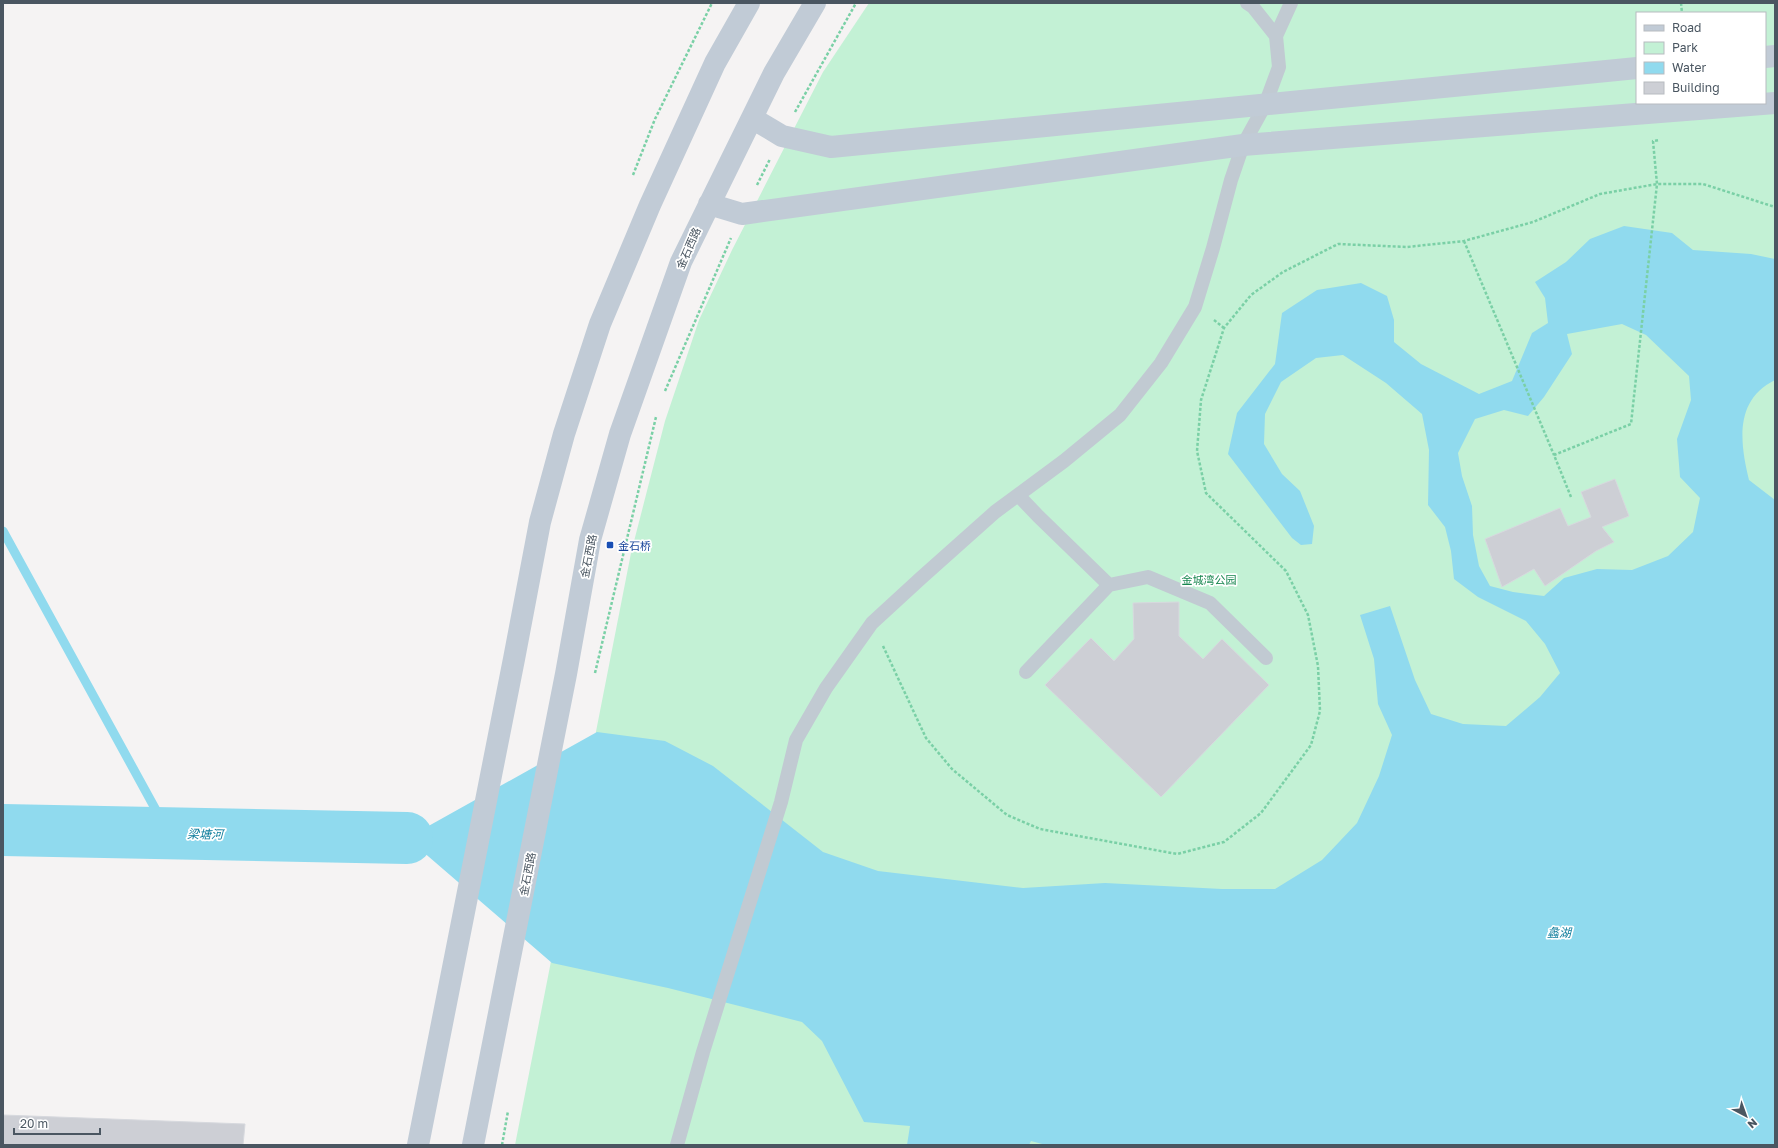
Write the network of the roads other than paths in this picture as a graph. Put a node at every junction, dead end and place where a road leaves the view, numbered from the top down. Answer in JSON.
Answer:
{"nodes":[{"id":1,"x":749,"y":3,"type":"edge"},
{"id":2,"x":815,"y":3,"type":"edge"},
{"id":3,"x":1247,"y":3,"type":"edge"},
{"id":4,"x":1291,"y":3,"type":"edge"},
{"id":5,"x":1276,"y":36,"type":"junction"},
{"id":6,"x":1636,"y":68,"type":"edge"},
{"id":7,"x":1762,"y":104,"type":"edge"},
{"id":8,"x":1265,"y":105,"type":"junction"},
{"id":9,"x":752,"y":118,"type":"junction"},
{"id":10,"x":1243,"y":145,"type":"junction"},
{"id":11,"x":709,"y":204,"type":"junction"},
{"id":12,"x":1018,"y":495,"type":"junction"},
{"id":13,"x":1109,"y":585,"type":"junction"},
{"id":14,"x":1266,"y":658,"type":"dead end"},
{"id":15,"x":1026,"y":672,"type":"dead end"},
{"id":16,"x":418,"y":1145,"type":"edge"},
{"id":17,"x":473,"y":1145,"type":"edge"},
{"id":18,"x":677,"y":1145,"type":"edge"}],
"edges":[{"from":1,"to":16,"type":"main road"},
{"from":2,"to":9,"type":"main road","name":"金石西路"},
{"from":3,"to":5,"type":"lane"},
{"from":4,"to":5,"type":"lane"},
{"from":5,"to":8,"type":"lane"},
{"from":6,"to":8,"type":"main road"},
{"from":7,"to":10,"type":"main road"},
{"from":8,"to":9,"type":"main road"},
{"from":8,"to":10,"type":"lane"},
{"from":9,"to":11,"type":"main road","name":"金石西路"},
{"from":10,"to":11,"type":"main road"},
{"from":10,"to":12,"type":"lane"},
{"from":11,"to":17,"type":"main road","name":"金石西路"},
{"from":12,"to":13,"type":"lane"},
{"from":12,"to":18,"type":"lane"},
{"from":13,"to":14,"type":"lane"},
{"from":13,"to":15,"type":"lane"}]}
